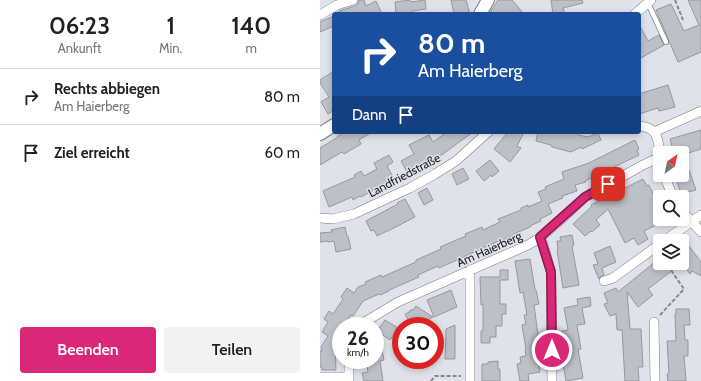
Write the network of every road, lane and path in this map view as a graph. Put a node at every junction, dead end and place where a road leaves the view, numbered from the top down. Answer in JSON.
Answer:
{"nodes":[{"id":1,"x":353,"y":0,"type":"edge"},
{"id":2,"x":488,"y":0,"type":"edge"},
{"id":3,"x":674,"y":0,"type":"edge"},
{"id":4,"x":649,"y":2,"type":"edge"},
{"id":5,"x":481,"y":12,"type":"edge"},
{"id":6,"x":637,"y":12,"type":"edge"},
{"id":7,"x":320,"y":14,"type":"edge"},
{"id":8,"x":683,"y":20,"type":"dead end"},
{"id":9,"x":666,"y":42,"type":"dead end"},
{"id":10,"x":701,"y":111,"type":"edge"},
{"id":11,"x":332,"y":126,"type":"edge"},
{"id":12,"x":641,"y":126,"type":"edge"},
{"id":13,"x":654,"y":132,"type":"junction"},
{"id":14,"x":320,"y":134,"type":"edge"},
{"id":15,"x":486,"y":134,"type":"edge"},
{"id":16,"x":659,"y":146,"type":"edge"},
{"id":17,"x":653,"y":160,"type":"edge"},
{"id":18,"x":701,"y":215,"type":"edge"},
{"id":19,"x":320,"y":218,"type":"edge"},
{"id":20,"x":689,"y":219,"type":"edge"},
{"id":21,"x":692,"y":222,"type":"junction"},
{"id":22,"x":701,"y":232,"type":"edge"},
{"id":23,"x":674,"y":234,"type":"edge"},
{"id":24,"x":540,"y":237,"type":"junction"},
{"id":25,"x":653,"y":249,"type":"edge"},
{"id":26,"x":470,"y":270,"type":"junction"},
{"id":27,"x":671,"y":270,"type":"edge"},
{"id":28,"x":604,"y":281,"type":"dead end"},
{"id":29,"x":373,"y":317,"type":"edge"},
{"id":30,"x":654,"y":322,"type":"joint"},
{"id":31,"x":320,"y":377,"type":"edge"},
{"id":32,"x":470,"y":378,"type":"edge"},
{"id":33,"x":349,"y":379,"type":"edge"},
{"id":34,"x":431,"y":381,"type":"edge"},
{"id":35,"x":552,"y":381,"type":"edge"},
{"id":36,"x":655,"y":381,"type":"edge"}],
"edges":[{"from":1,"to":7,"type":"street"},
{"from":2,"to":5,"type":"street"},
{"from":3,"to":8,"type":"path"},
{"from":4,"to":6,"type":"street"},
{"from":4,"to":9,"type":"lane"},
{"from":10,"to":13,"type":"street"},
{"from":11,"to":14,"type":"street"},
{"from":12,"to":13,"type":"street"},
{"from":13,"to":16,"type":"street"},
{"from":15,"to":19,"type":"street","name":"Landfriedstraße"},
{"from":17,"to":24,"type":"street","name":"Am Haierberg"},
{"from":18,"to":21,"type":"street"},
{"from":20,"to":21,"type":"street"},
{"from":21,"to":22,"type":"street"},
{"from":21,"to":23,"type":"street"},
{"from":24,"to":26,"type":"street","name":"Am Haierberg"},
{"from":24,"to":35,"type":"street"},
{"from":25,"to":28,"type":"street"},
{"from":26,"to":29,"type":"street","name":"Am Haierberg"},
{"from":26,"to":32,"type":"street"},
{"from":27,"to":30,"type":"path"},
{"from":30,"to":36,"type":"street"},
{"from":31,"to":33,"type":"street"},
{"from":32,"to":34,"type":"path"}]}
